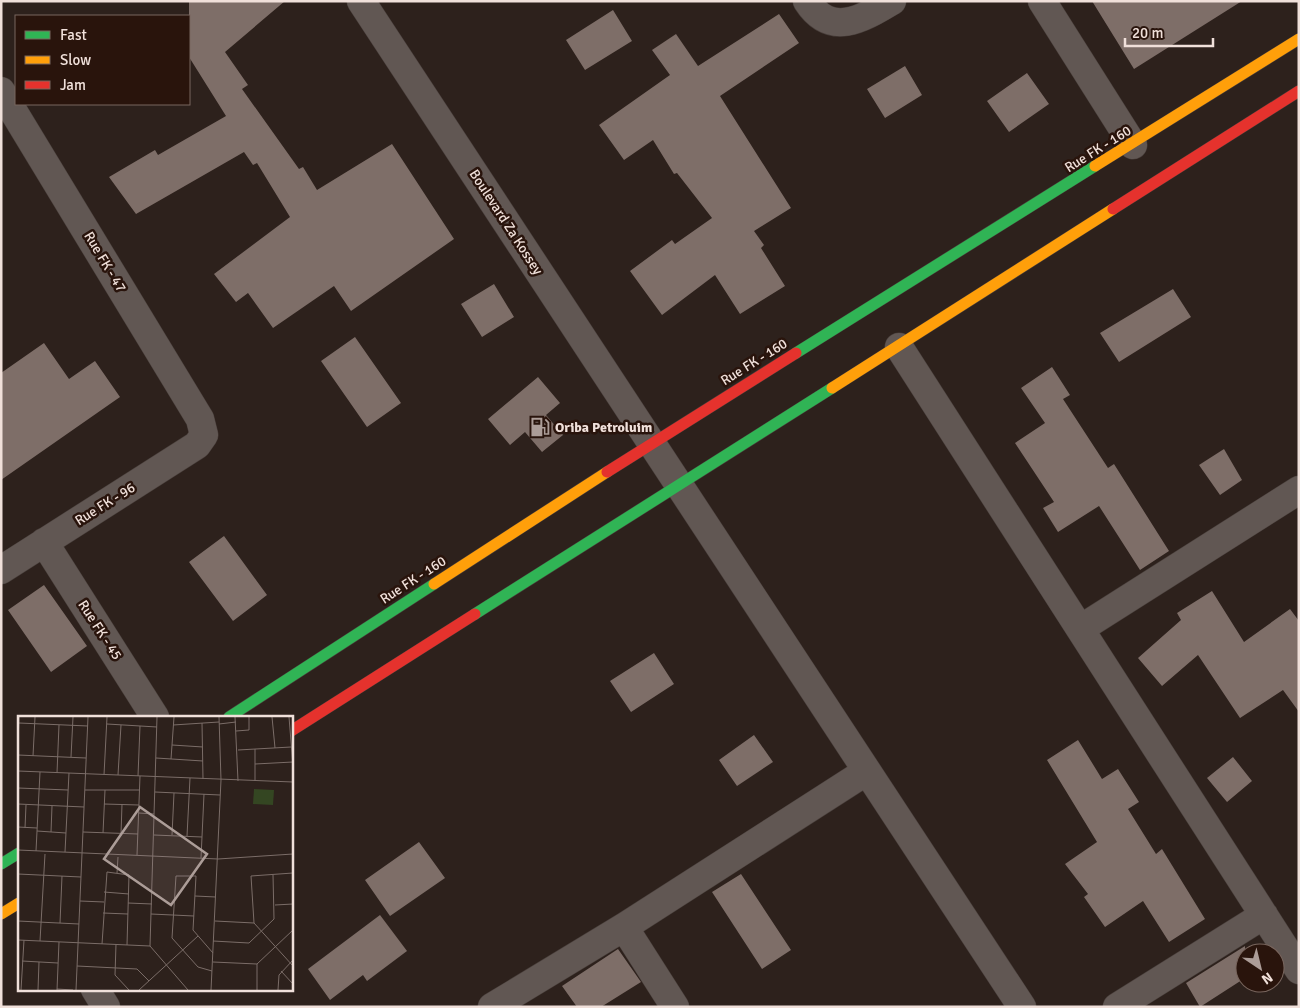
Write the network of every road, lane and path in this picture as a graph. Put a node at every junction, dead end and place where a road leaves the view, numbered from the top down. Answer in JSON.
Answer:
{"nodes":[{"id":1,"x":361,"y":1,"type":"edge"},
{"id":2,"x":807,"y":1,"type":"edge"},
{"id":3,"x":892,"y":1,"type":"edge"},
{"id":4,"x":1042,"y":1,"type":"edge"},
{"id":5,"x":1299,"y":39,"type":"edge"},
{"id":6,"x":1,"y":91,"type":"edge"},
{"id":7,"x":1299,"y":91,"type":"edge"},
{"id":8,"x":1133,"y":145,"type":"junction"},
{"id":9,"x":899,"y":347,"type":"junction"},
{"id":10,"x":204,"y":435,"type":"joint"},
{"id":11,"x":652,"y":444,"type":"junction"},
{"id":12,"x":680,"y":485,"type":"junction"},
{"id":13,"x":1299,"y":490,"type":"edge"},
{"id":14,"x":44,"y":542,"type":"junction"},
{"id":15,"x":1,"y":570,"type":"edge"},
{"id":16,"x":1080,"y":629,"type":"junction"},
{"id":17,"x":155,"y":716,"type":"edge"},
{"id":18,"x":231,"y":716,"type":"edge"},
{"id":19,"x":292,"y":729,"type":"edge"},
{"id":20,"x":867,"y":771,"type":"junction"},
{"id":21,"x":18,"y":854,"type":"edge"},
{"id":22,"x":1,"y":864,"type":"edge"},
{"id":23,"x":18,"y":904,"type":"edge"},
{"id":24,"x":1,"y":914,"type":"edge"},
{"id":25,"x":1264,"y":915,"type":"junction"},
{"id":26,"x":624,"y":927,"type":"junction"},
{"id":27,"x":1299,"y":970,"type":"edge"},
{"id":28,"x":96,"y":990,"type":"edge"},
{"id":29,"x":106,"y":1007,"type":"edge"},
{"id":30,"x":492,"y":1007,"type":"edge"},
{"id":31,"x":675,"y":1007,"type":"edge"},
{"id":32,"x":1022,"y":1007,"type":"edge"},
{"id":33,"x":1117,"y":1007,"type":"edge"}],
"edges":[{"from":1,"to":11,"type":"street","name":"Boulevard Za Kossey"},
{"from":2,"to":3,"type":"street"},
{"from":4,"to":8,"type":"street"},
{"from":5,"to":8,"type":"main road","name":"Rue FK - 160"},
{"from":6,"to":10,"type":"street","name":"Rue FK - 47"},
{"from":7,"to":9,"type":"main road"},
{"from":8,"to":11,"type":"main road","name":"Rue FK - 160"},
{"from":9,"to":12,"type":"main road"},
{"from":9,"to":16,"type":"street"},
{"from":10,"to":14,"type":"street","name":"Rue FK - 96"},
{"from":11,"to":12,"type":"street","name":"Boulevard Za Kossey"},
{"from":11,"to":18,"type":"main road","name":"Rue FK - 160"},
{"from":12,"to":19,"type":"main road"},
{"from":12,"to":20,"type":"street","name":"Boulevard Za Kossey"},
{"from":13,"to":16,"type":"street"},
{"from":14,"to":15,"type":"street","name":"Rue FK - 96"},
{"from":14,"to":17,"type":"street","name":"Rue FK - 45"},
{"from":16,"to":25,"type":"street"},
{"from":20,"to":26,"type":"street"},
{"from":20,"to":32,"type":"street","name":"Boulevard Za Kossey"},
{"from":21,"to":22,"type":"main road"},
{"from":23,"to":24,"type":"main road"},
{"from":25,"to":27,"type":"street"},
{"from":25,"to":33,"type":"street"},
{"from":26,"to":30,"type":"street"},
{"from":26,"to":31,"type":"street"},
{"from":28,"to":29,"type":"street"}]}
